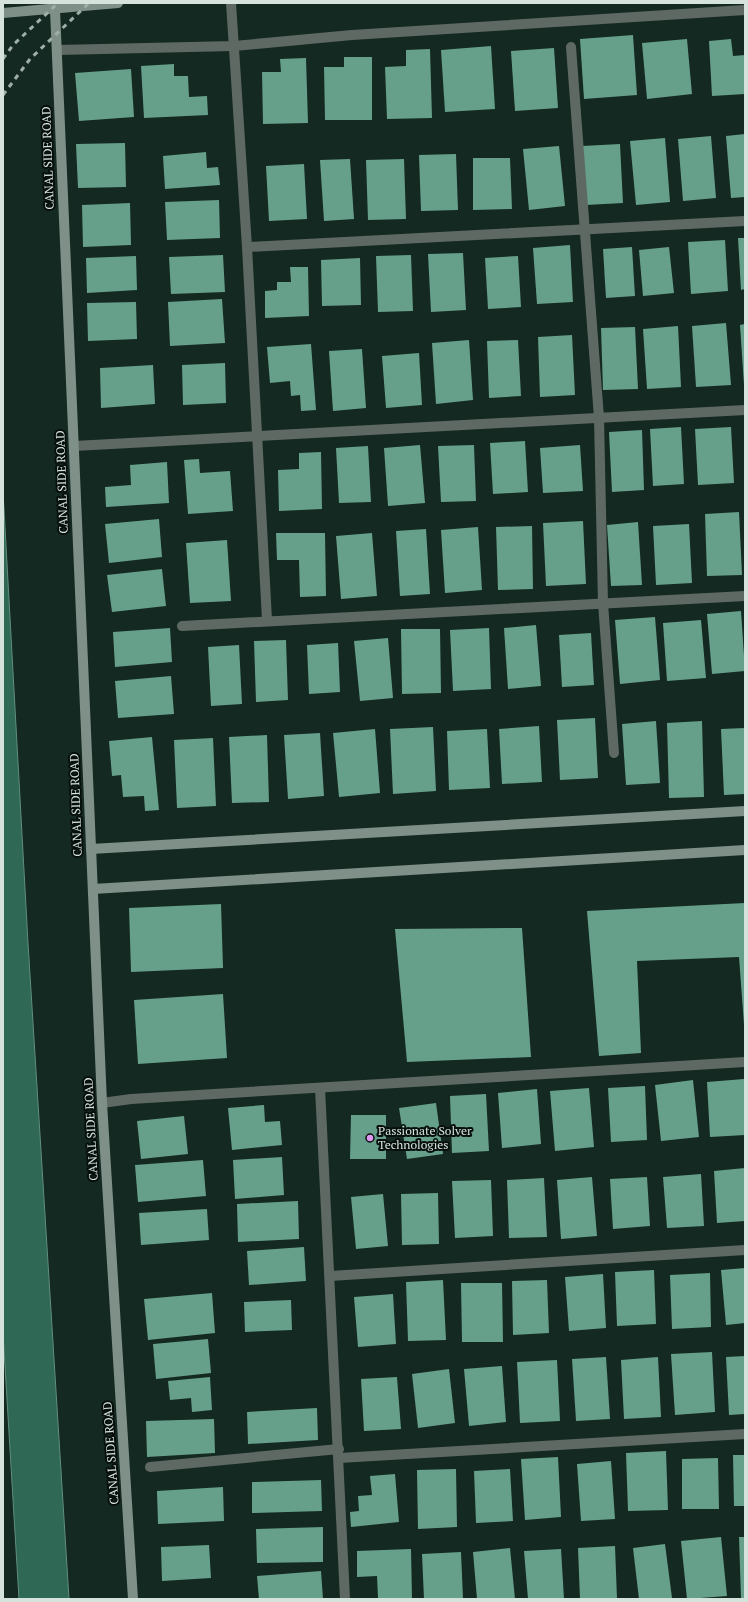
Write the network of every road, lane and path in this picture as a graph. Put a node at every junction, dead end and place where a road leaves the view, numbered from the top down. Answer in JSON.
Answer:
{"nodes":[{"id":1,"x":118,"y":3,"type":"edge"},
{"id":2,"x":231,"y":3,"type":"edge"},
{"id":3,"x":55,"y":10,"type":"junction"},
{"id":4,"x":745,"y":10,"type":"edge"},
{"id":5,"x":3,"y":13,"type":"edge"},
{"id":6,"x":234,"y":46,"type":"junction"},
{"id":7,"x":571,"y":47,"type":"dead end"},
{"id":8,"x":57,"y":50,"type":"junction"},
{"id":9,"x":745,"y":222,"type":"edge"},
{"id":10,"x":585,"y":230,"type":"junction"},
{"id":11,"x":247,"y":247,"type":"junction"},
{"id":12,"x":745,"y":410,"type":"edge"},
{"id":13,"x":599,"y":418,"type":"junction"},
{"id":14,"x":257,"y":436,"type":"junction"},
{"id":15,"x":74,"y":446,"type":"junction"},
{"id":16,"x":745,"y":596,"type":"edge"},
{"id":17,"x":603,"y":603,"type":"junction"},
{"id":18,"x":267,"y":620,"type":"junction"},
{"id":19,"x":182,"y":626,"type":"dead end"},
{"id":20,"x":614,"y":753,"type":"dead end"},
{"id":21,"x":745,"y":811,"type":"edge"},
{"id":22,"x":91,"y":849,"type":"junction"},
{"id":23,"x":745,"y":850,"type":"edge"},
{"id":24,"x":93,"y":889,"type":"junction"},
{"id":25,"x":745,"y":1062,"type":"edge"},
{"id":26,"x":320,"y":1088,"type":"junction"},
{"id":27,"x":102,"y":1103,"type":"junction"},
{"id":28,"x":745,"y":1250,"type":"edge"},
{"id":29,"x":330,"y":1276,"type":"junction"},
{"id":30,"x":745,"y":1434,"type":"edge"},
{"id":31,"x":339,"y":1454,"type":"junction"},
{"id":32,"x":150,"y":1467,"type":"dead end"},
{"id":33,"x":133,"y":1599,"type":"edge"},
{"id":34,"x":345,"y":1599,"type":"edge"}],
"edges":[{"from":1,"to":3,"type":"street"},
{"from":2,"to":6,"type":"street"},
{"from":3,"to":5,"type":"street"},
{"from":3,"to":8,"type":"street","name":"CANAL SIDE ROAD"},
{"from":4,"to":6,"type":"street"},
{"from":6,"to":8,"type":"street"},
{"from":6,"to":11,"type":"street"},
{"from":7,"to":10,"type":"street"},
{"from":8,"to":15,"type":"street","name":"CANAL SIDE ROAD"},
{"from":9,"to":10,"type":"street"},
{"from":10,"to":11,"type":"street"},
{"from":10,"to":13,"type":"street"},
{"from":11,"to":14,"type":"street"},
{"from":12,"to":13,"type":"street"},
{"from":13,"to":14,"type":"street"},
{"from":13,"to":17,"type":"street"},
{"from":14,"to":15,"type":"street"},
{"from":14,"to":18,"type":"street"},
{"from":15,"to":22,"type":"street","name":"CANAL SIDE ROAD"},
{"from":16,"to":17,"type":"street"},
{"from":17,"to":18,"type":"street"},
{"from":17,"to":20,"type":"street"},
{"from":18,"to":19,"type":"street"},
{"from":21,"to":22,"type":"street"},
{"from":22,"to":24,"type":"street","name":"CANAL SIDE ROAD"},
{"from":23,"to":24,"type":"street"},
{"from":24,"to":27,"type":"street","name":"CANAL SIDE ROAD"},
{"from":25,"to":26,"type":"street"},
{"from":26,"to":27,"type":"street"},
{"from":26,"to":29,"type":"street"},
{"from":27,"to":33,"type":"street","name":"CANAL SIDE ROAD"},
{"from":28,"to":29,"type":"street"},
{"from":29,"to":31,"type":"street"},
{"from":30,"to":31,"type":"street"},
{"from":31,"to":32,"type":"street"},
{"from":31,"to":34,"type":"street"}]}
